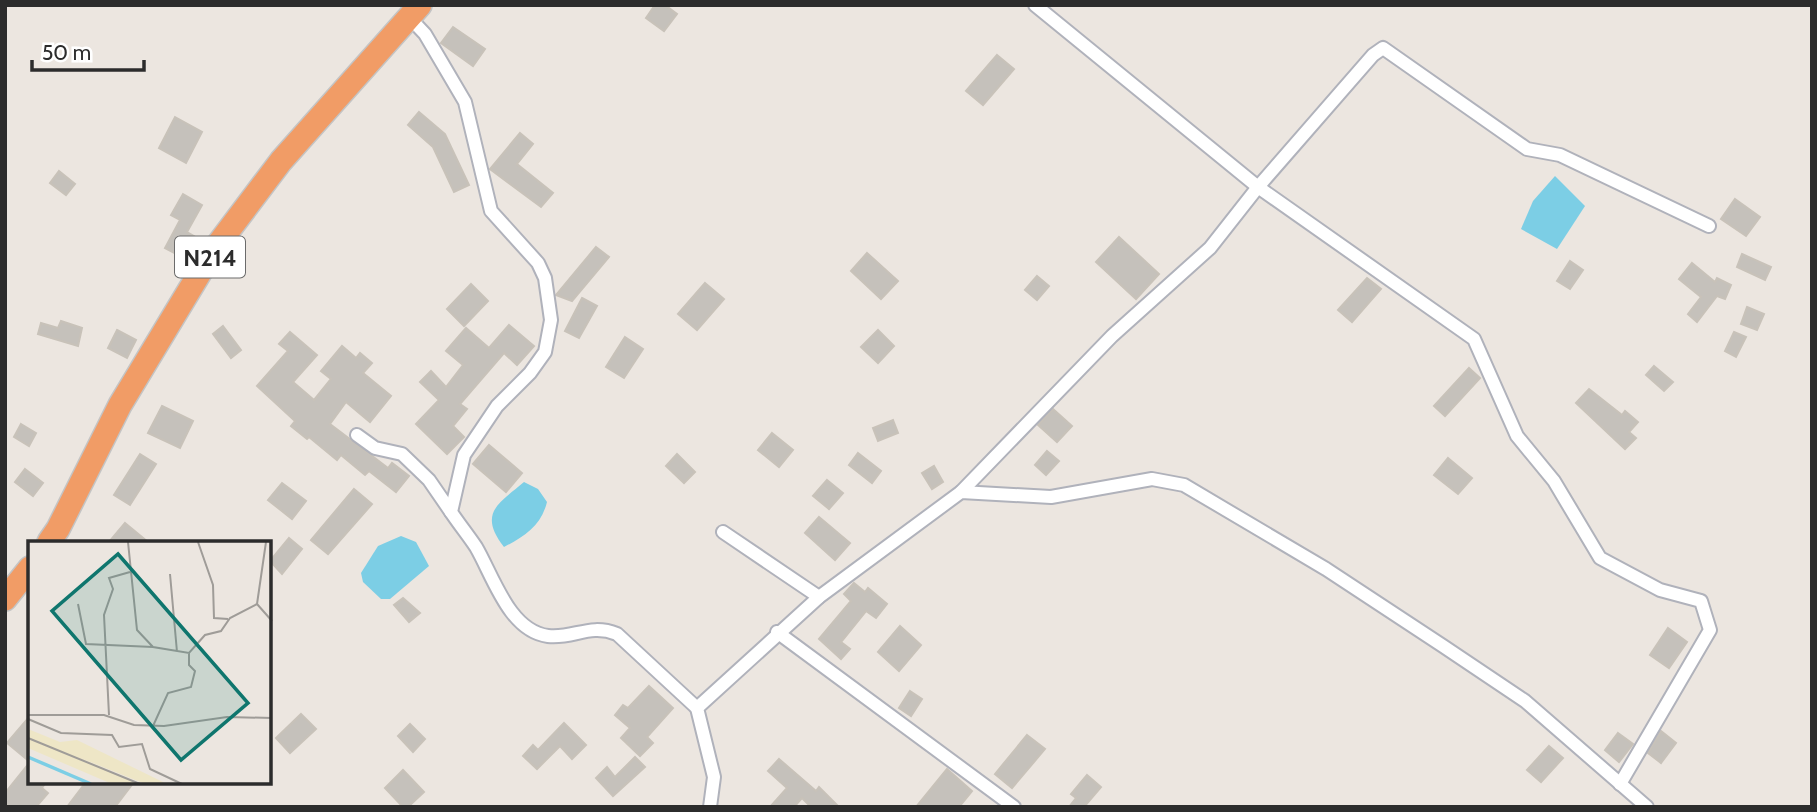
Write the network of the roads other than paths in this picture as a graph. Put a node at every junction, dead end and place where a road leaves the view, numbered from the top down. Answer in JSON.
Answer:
{"nodes":[{"id":1,"x":1035,"y":5,"type":"edge"},
{"id":2,"x":415,"y":11,"type":"edge"},
{"id":3,"x":1258,"y":187,"type":"junction"},
{"id":4,"x":1709,"y":226,"type":"dead end"},
{"id":5,"x":356,"y":435,"type":"dead end"},
{"id":6,"x":961,"y":492,"type":"junction"},
{"id":7,"x":451,"y":512,"type":"junction"},
{"id":8,"x":723,"y":532,"type":"dead end"},
{"id":9,"x":50,"y":541,"type":"edge"},
{"id":10,"x":28,"y":570,"type":"edge"},
{"id":11,"x":819,"y":597,"type":"junction"},
{"id":12,"x":5,"y":599,"type":"edge"},
{"id":13,"x":777,"y":632,"type":"junction"},
{"id":14,"x":697,"y":708,"type":"junction"},
{"id":15,"x":1620,"y":784,"type":"junction"},
{"id":16,"x":710,"y":807,"type":"edge"},
{"id":17,"x":1014,"y":807,"type":"edge"},
{"id":18,"x":1647,"y":807,"type":"edge"}],
"edges":[{"from":1,"to":3,"type":"street"},
{"from":2,"to":7,"type":"street"},
{"from":2,"to":9,"type":"highway","number":"N214"},
{"from":3,"to":4,"type":"street"},
{"from":3,"to":6,"type":"street"},
{"from":3,"to":15,"type":"street"},
{"from":5,"to":7,"type":"street"},
{"from":6,"to":11,"type":"street"},
{"from":6,"to":15,"type":"street"},
{"from":7,"to":14,"type":"street"},
{"from":8,"to":11,"type":"street"},
{"from":10,"to":12,"type":"highway"},
{"from":11,"to":13,"type":"street"},
{"from":13,"to":14,"type":"street"},
{"from":13,"to":17,"type":"street"},
{"from":14,"to":16,"type":"street"},
{"from":15,"to":18,"type":"street"}]}
